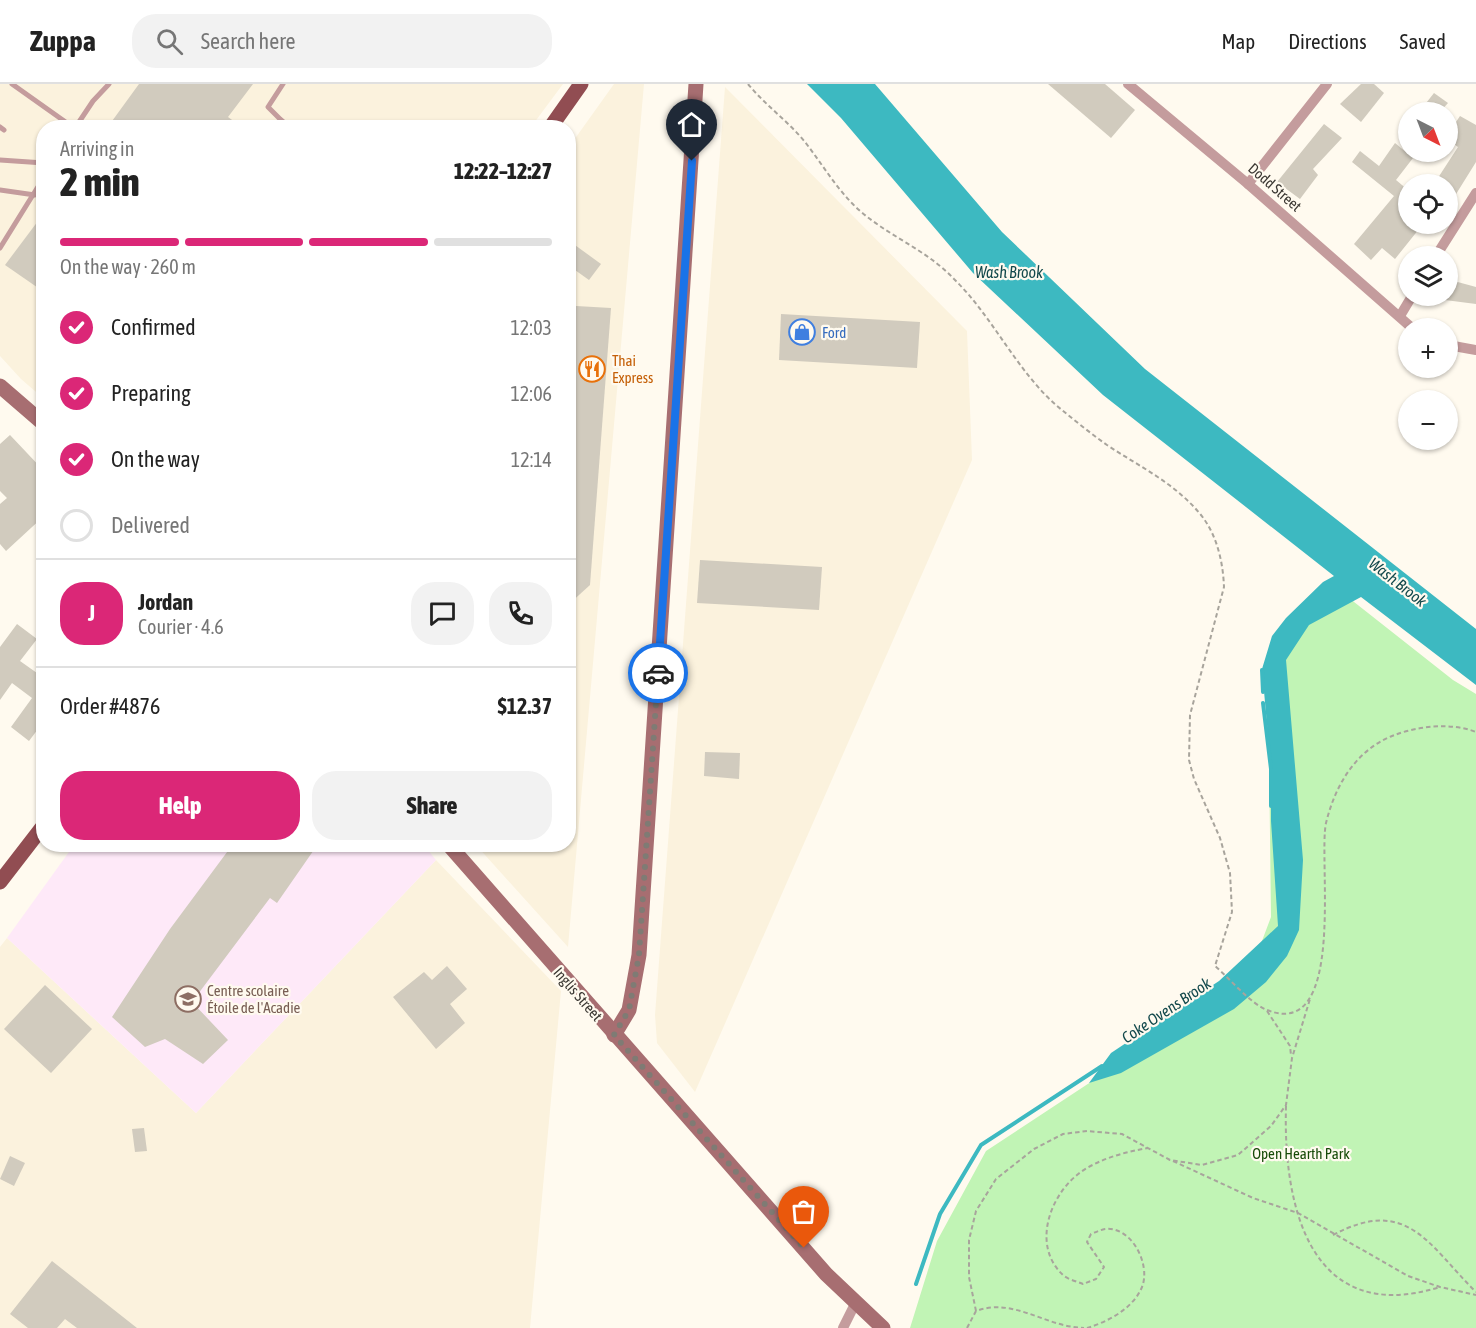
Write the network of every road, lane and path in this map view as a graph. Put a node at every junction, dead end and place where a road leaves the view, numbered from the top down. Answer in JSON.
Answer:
{"nodes":[{"id":1,"x":12,"y":84,"type":"edge"},
{"id":2,"x":109,"y":84,"type":"edge"},
{"id":3,"x":283,"y":84,"type":"edge"},
{"id":4,"x":581,"y":84,"type":"edge"},
{"id":5,"x":696,"y":84,"type":"edge"},
{"id":6,"x":748,"y":84,"type":"edge"},
{"id":7,"x":1128,"y":84,"type":"edge"},
{"id":8,"x":1327,"y":84,"type":"edge"},
{"id":9,"x":63,"y":120,"type":"edge"},
{"id":10,"x":80,"y":120,"type":"edge"},
{"id":11,"x":281,"y":120,"type":"edge"},
{"id":12,"x":556,"y":120,"type":"edge"},
{"id":13,"x":0,"y":160,"type":"edge"},
{"id":14,"x":36,"y":162,"type":"edge"},
{"id":15,"x":1248,"y":184,"type":"junction"},
{"id":16,"x":0,"y":190,"type":"edge"},
{"id":17,"x":1476,"y":193,"type":"edge"},
{"id":18,"x":35,"y":195,"type":"joint"},
{"id":19,"x":1443,"y":246,"type":"edge"},
{"id":20,"x":0,"y":248,"type":"edge"},
{"id":21,"x":1406,"y":306,"type":"edge"},
{"id":22,"x":1400,"y":316,"type":"joint"},
{"id":23,"x":1458,"y":347,"type":"edge"},
{"id":24,"x":1476,"y":350,"type":"edge"},
{"id":25,"x":0,"y":386,"type":"edge"},
{"id":26,"x":36,"y":417,"type":"edge"},
{"id":27,"x":1476,"y":732,"type":"edge"},
{"id":28,"x":36,"y":835,"type":"edge"},
{"id":29,"x":454,"y":852,"type":"edge"},
{"id":30,"x":0,"y":882,"type":"edge"},
{"id":31,"x":1311,"y":998,"type":"junction"},
{"id":32,"x":1266,"y":1010,"type":"junction"},
{"id":33,"x":614,"y":1035,"type":"junction"},
{"id":34,"x":1292,"y":1058,"type":"junction"},
{"id":35,"x":1286,"y":1105,"type":"junction"},
{"id":36,"x":1148,"y":1148,"type":"junction"},
{"id":37,"x":1170,"y":1160,"type":"junction"},
{"id":38,"x":1298,"y":1213,"type":"junction"},
{"id":39,"x":1332,"y":1235,"type":"junction"},
{"id":40,"x":1334,"y":1279,"type":"dead end"},
{"id":41,"x":1440,"y":1287,"type":"junction"},
{"id":42,"x":1349,"y":1290,"type":"dead end"},
{"id":43,"x":1476,"y":1294,"type":"edge"},
{"id":44,"x":1365,"y":1296,"type":"dead end"},
{"id":45,"x":1388,"y":1300,"type":"dead end"},
{"id":46,"x":855,"y":1304,"type":"junction"},
{"id":47,"x":976,"y":1311,"type":"junction"},
{"id":48,"x":843,"y":1328,"type":"edge"},
{"id":49,"x":883,"y":1328,"type":"edge"},
{"id":50,"x":967,"y":1328,"type":"edge"},
{"id":51,"x":1086,"y":1328,"type":"edge"}],
"edges":[{"from":1,"to":9,"type":"lane"},
{"from":2,"to":10,"type":"lane"},
{"from":3,"to":11,"type":"lane"},
{"from":4,"to":12,"type":"main road"},
{"from":5,"to":33,"type":"street"},
{"from":6,"to":32,"type":"path"},
{"from":7,"to":15,"type":"street","name":"Dodd Street"},
{"from":8,"to":15,"type":"street"},
{"from":13,"to":14,"type":"lane"},
{"from":15,"to":22,"type":"street","name":"Dodd Street"},
{"from":16,"to":18,"type":"lane"},
{"from":17,"to":19,"type":"street"},
{"from":18,"to":20,"type":"lane"},
{"from":21,"to":22,"type":"street"},
{"from":23,"to":24,"type":"street"},
{"from":25,"to":26,"type":"street"},
{"from":27,"to":31,"type":"path"},
{"from":28,"to":30,"type":"main road"},
{"from":29,"to":33,"type":"street","name":"Inglis Street"},
{"from":31,"to":32,"type":"path"},
{"from":31,"to":34,"type":"path"},
{"from":32,"to":34,"type":"path"},
{"from":33,"to":46,"type":"street","name":"Inglis Street"},
{"from":34,"to":35,"type":"path"},
{"from":35,"to":37,"type":"path"},
{"from":35,"to":38,"type":"path"},
{"from":36,"to":37,"type":"path"},
{"from":36,"to":47,"type":"path"},
{"from":36,"to":51,"type":"path"},
{"from":37,"to":38,"type":"path"},
{"from":38,"to":39,"type":"path"},
{"from":38,"to":40,"type":"path"},
{"from":39,"to":41,"type":"path"},
{"from":39,"to":43,"type":"path"},
{"from":41,"to":43,"type":"path"},
{"from":41,"to":45,"type":"path"},
{"from":42,"to":44,"type":"path"},
{"from":46,"to":48,"type":"street"},
{"from":46,"to":49,"type":"street","name":"Inglis Street"},
{"from":47,"to":50,"type":"path"},
{"from":47,"to":51,"type":"path"}]}
